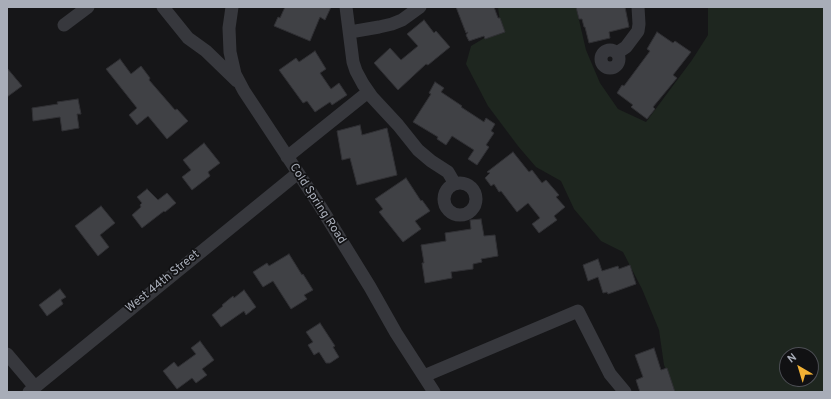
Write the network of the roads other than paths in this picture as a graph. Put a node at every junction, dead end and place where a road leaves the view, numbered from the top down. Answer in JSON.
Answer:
{"nodes":[{"id":1,"x":88,"y":7,"type":"edge"},
{"id":2,"x":163,"y":7,"type":"edge"},
{"id":3,"x":232,"y":7,"type":"edge"},
{"id":4,"x":346,"y":7,"type":"edge"},
{"id":5,"x":420,"y":7,"type":"edge"},
{"id":6,"x":638,"y":7,"type":"edge"},
{"id":7,"x":64,"y":26,"type":"dead end"},
{"id":8,"x":350,"y":32,"type":"junction"},
{"id":9,"x":617,"y":53,"type":"dead end"},
{"id":10,"x":240,"y":84,"type":"junction"},
{"id":11,"x":368,"y":92,"type":"junction"},
{"id":12,"x":287,"y":157,"type":"junction"},
{"id":13,"x":298,"y":173,"type":"junction"},
{"id":14,"x":455,"y":184,"type":"dead end"},
{"id":15,"x":7,"y":354,"type":"edge"},
{"id":16,"x":424,"y":376,"type":"junction"},
{"id":17,"x":37,"y":389,"type":"edge"},
{"id":18,"x":434,"y":392,"type":"edge"},
{"id":19,"x":625,"y":392,"type":"edge"}],
"edges":[{"from":1,"to":7,"type":"street"},
{"from":2,"to":10,"type":"street"},
{"from":3,"to":10,"type":"street","name":"Cold Spring Road"},
{"from":4,"to":8,"type":"street"},
{"from":5,"to":8,"type":"street"},
{"from":6,"to":9,"type":"street"},
{"from":8,"to":11,"type":"street"},
{"from":10,"to":12,"type":"street","name":"Cold Spring Road"},
{"from":11,"to":12,"type":"street"},
{"from":11,"to":14,"type":"street"},
{"from":12,"to":13,"type":"street","name":"Cold Spring Road"},
{"from":13,"to":16,"type":"street","name":"Cold Spring Road"},
{"from":13,"to":17,"type":"street","name":"West 44th Street"},
{"from":15,"to":17,"type":"street"},
{"from":16,"to":18,"type":"street","name":"Cold Spring Road"},
{"from":16,"to":19,"type":"street"}]}
